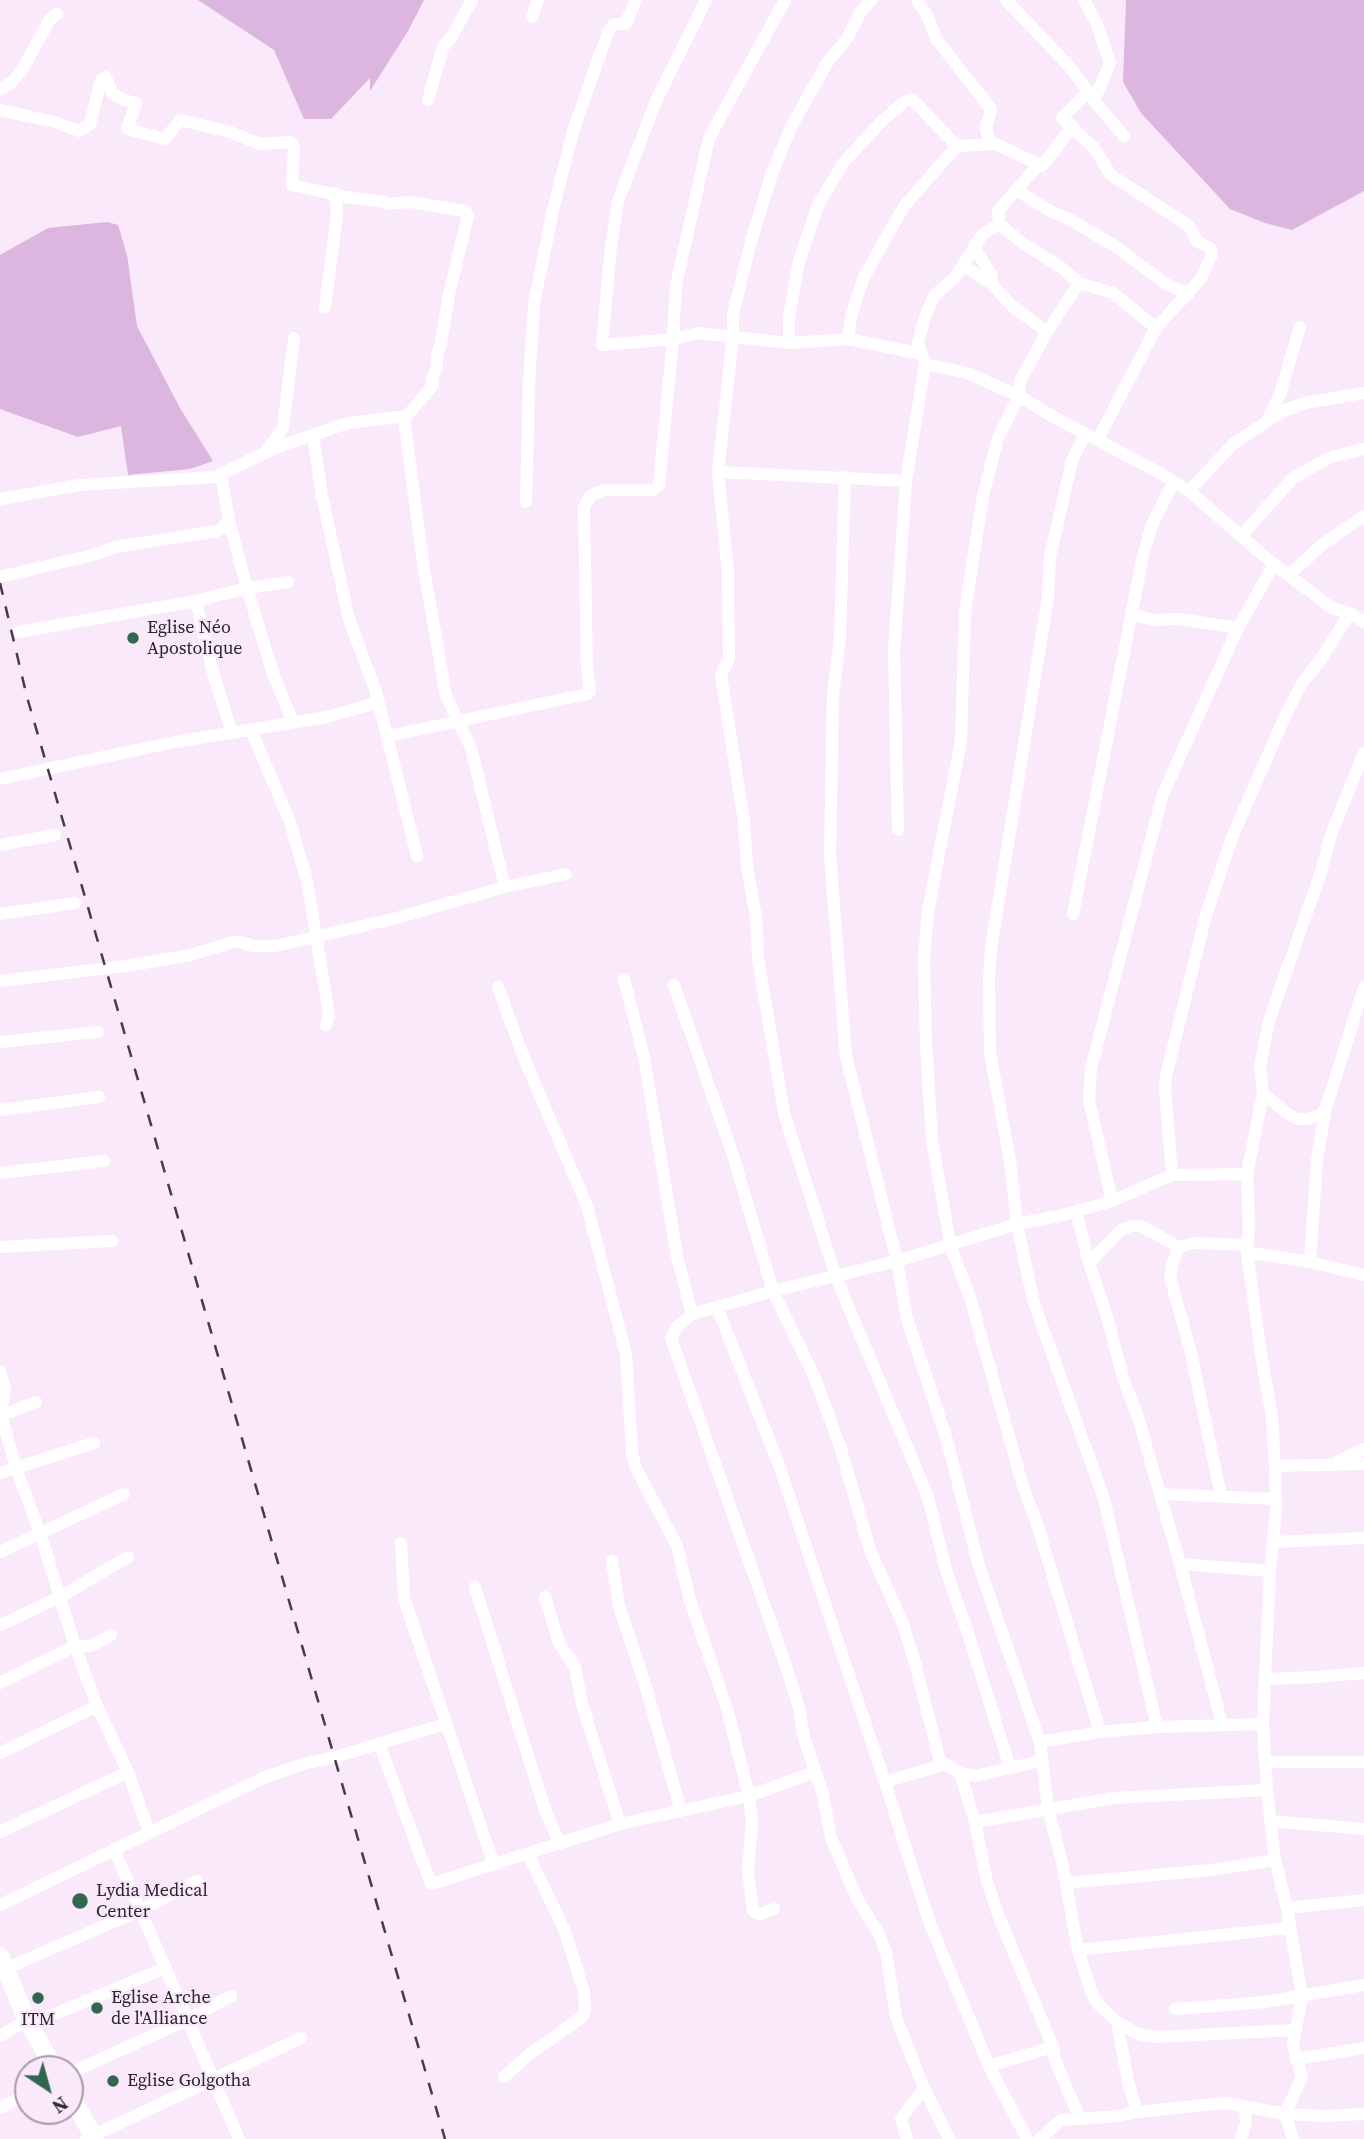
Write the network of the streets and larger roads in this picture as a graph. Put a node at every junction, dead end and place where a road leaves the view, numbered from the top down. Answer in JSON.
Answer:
{"nodes":[{"id":1,"x":472,"y":0,"type":"edge"},
{"id":2,"x":538,"y":0,"type":"edge"},
{"id":3,"x":636,"y":0,"type":"edge"},
{"id":4,"x":706,"y":0,"type":"edge"},
{"id":5,"x":785,"y":0,"type":"edge"},
{"id":6,"x":871,"y":0,"type":"edge"},
{"id":7,"x":917,"y":0,"type":"edge"},
{"id":8,"x":1006,"y":0,"type":"edge"},
{"id":9,"x":1084,"y":0,"type":"edge"},
{"id":10,"x":57,"y":14,"type":"dead end"},
{"id":11,"x":532,"y":17,"type":"dead end"},
{"id":12,"x":0,"y":90,"type":"edge"},
{"id":13,"x":1091,"y":96,"type":"junction"},
{"id":14,"x":428,"y":100,"type":"dead end"},
{"id":15,"x":0,"y":110,"type":"edge"},
{"id":16,"x":1073,"y":127,"type":"junction"},
{"id":17,"x":1124,"y":136,"type":"dead end"},
{"id":18,"x":990,"y":143,"type":"junction"},
{"id":19,"x":957,"y":146,"type":"junction"},
{"id":20,"x":1038,"y":165,"type":"junction"},
{"id":21,"x":1018,"y":191,"type":"junction"},
{"id":22,"x":336,"y":193,"type":"junction"},
{"id":23,"x":999,"y":224,"type":"junction"},
{"id":24,"x":974,"y":247,"type":"junction"},
{"id":25,"x":964,"y":266,"type":"junction"},
{"id":26,"x":992,"y":284,"type":"junction"},
{"id":27,"x":1079,"y":284,"type":"junction"},
{"id":28,"x":1189,"y":294,"type":"junction"},
{"id":29,"x":326,"y":307,"type":"dead end"},
{"id":30,"x":1300,"y":327,"type":"dead end"},
{"id":31,"x":1156,"y":328,"type":"junction"},
{"id":32,"x":1047,"y":332,"type":"junction"},
{"id":33,"x":733,"y":336,"type":"junction"},
{"id":34,"x":294,"y":338,"type":"dead end"},
{"id":35,"x":673,"y":339,"type":"junction"},
{"id":36,"x":848,"y":339,"type":"junction"},
{"id":37,"x":789,"y":343,"type":"junction"},
{"id":38,"x":923,"y":359,"type":"junction"},
{"id":39,"x":1364,"y":393,"type":"edge"},
{"id":40,"x":1019,"y":396,"type":"junction"},
{"id":41,"x":404,"y":418,"type":"junction"},
{"id":42,"x":1256,"y":428,"type":"junction"},
{"id":43,"x":1085,"y":434,"type":"junction"},
{"id":44,"x":313,"y":436,"type":"junction"},
{"id":45,"x":1098,"y":439,"type":"junction"},
{"id":46,"x":1364,"y":449,"type":"edge"},
{"id":47,"x":265,"y":452,"type":"junction"},
{"id":48,"x":718,"y":472,"type":"junction"},
{"id":49,"x":221,"y":475,"type":"junction"},
{"id":50,"x":845,"y":478,"type":"junction"},
{"id":51,"x":906,"y":481,"type":"junction"},
{"id":52,"x":1173,"y":483,"type":"junction"},
{"id":53,"x":1189,"y":491,"type":"junction"},
{"id":54,"x":0,"y":499,"type":"edge"},
{"id":55,"x":526,"y":502,"type":"dead end"},
{"id":56,"x":1364,"y":516,"type":"edge"},
{"id":57,"x":229,"y":520,"type":"junction"},
{"id":58,"x":1242,"y":535,"type":"junction"},
{"id":59,"x":1274,"y":564,"type":"junction"},
{"id":60,"x":1289,"y":575,"type":"junction"},
{"id":61,"x":0,"y":577,"type":"edge"},
{"id":62,"x":288,"y":582,"type":"dead end"},
{"id":63,"x":247,"y":588,"type":"junction"},
{"id":64,"x":197,"y":601,"type":"junction"},
{"id":65,"x":1350,"y":612,"type":"junction"},
{"id":66,"x":1132,"y":614,"type":"junction"},
{"id":67,"x":1363,"y":620,"type":"edge"},
{"id":68,"x":1238,"y":628,"type":"junction"},
{"id":69,"x":18,"y":632,"type":"dead end"},
{"id":70,"x":377,"y":703,"type":"junction"},
{"id":71,"x":293,"y":722,"type":"junction"},
{"id":72,"x":458,"y":722,"type":"junction"},
{"id":73,"x":251,"y":730,"type":"junction"},
{"id":74,"x":232,"y":733,"type":"junction"},
{"id":75,"x":388,"y":736,"type":"junction"},
{"id":76,"x":1364,"y":753,"type":"edge"},
{"id":77,"x":0,"y":779,"type":"edge"},
{"id":78,"x":898,"y":830,"type":"dead end"},
{"id":79,"x":55,"y":835,"type":"dead end"},
{"id":80,"x":0,"y":845,"type":"edge"},
{"id":81,"x":417,"y":856,"type":"dead end"},
{"id":82,"x":566,"y":874,"type":"dead end"},
{"id":83,"x":505,"y":887,"type":"junction"},
{"id":84,"x":75,"y":902,"type":"dead end"},
{"id":85,"x":0,"y":914,"type":"edge"},
{"id":86,"x":1073,"y":914,"type":"dead end"},
{"id":87,"x":316,"y":935,"type":"junction"},
{"id":88,"x":624,"y":979,"type":"dead end"},
{"id":89,"x":0,"y":981,"type":"edge"},
{"id":90,"x":674,"y":985,"type":"dead end"},
{"id":91,"x":498,"y":987,"type":"dead end"},
{"id":92,"x":1364,"y":987,"type":"edge"},
{"id":93,"x":326,"y":1025,"type":"dead end"},
{"id":94,"x":98,"y":1032,"type":"dead end"},
{"id":95,"x":0,"y":1042,"type":"edge"},
{"id":96,"x":1263,"y":1093,"type":"junction"},
{"id":97,"x":99,"y":1097,"type":"dead end"},
{"id":98,"x":1326,"y":1108,"type":"junction"},
{"id":99,"x":0,"y":1110,"type":"edge"},
{"id":100,"x":104,"y":1161,"type":"dead end"},
{"id":101,"x":0,"y":1173,"type":"edge"},
{"id":102,"x":1247,"y":1174,"type":"junction"},
{"id":103,"x":1172,"y":1175,"type":"junction"},
{"id":104,"x":1112,"y":1201,"type":"junction"},
{"id":105,"x":1076,"y":1211,"type":"junction"},
{"id":106,"x":1017,"y":1224,"type":"junction"},
{"id":107,"x":112,"y":1241,"type":"dead end"},
{"id":108,"x":950,"y":1244,"type":"junction"},
{"id":109,"x":0,"y":1247,"type":"edge"},
{"id":110,"x":1179,"y":1247,"type":"junction"},
{"id":111,"x":1247,"y":1249,"type":"junction"},
{"id":112,"x":897,"y":1261,"type":"junction"},
{"id":113,"x":1310,"y":1262,"type":"junction"},
{"id":114,"x":1089,"y":1263,"type":"junction"},
{"id":115,"x":1364,"y":1275,"type":"edge"},
{"id":116,"x":836,"y":1277,"type":"junction"},
{"id":117,"x":774,"y":1291,"type":"junction"},
{"id":118,"x":717,"y":1307,"type":"junction"},
{"id":119,"x":692,"y":1314,"type":"junction"},
{"id":120,"x":0,"y":1371,"type":"edge"},
{"id":121,"x":36,"y":1402,"type":"dead end"},
{"id":122,"x":1,"y":1415,"type":"edge"},
{"id":123,"x":94,"y":1443,"type":"dead end"},
{"id":124,"x":1364,"y":1449,"type":"edge"},
{"id":125,"x":1364,"y":1464,"type":"edge"},
{"id":126,"x":1330,"y":1465,"type":"junction"},
{"id":127,"x":1275,"y":1466,"type":"junction"},
{"id":128,"x":16,"y":1468,"type":"junction"},
{"id":129,"x":0,"y":1473,"type":"edge"},
{"id":130,"x":124,"y":1494,"type":"dead end"},
{"id":131,"x":1161,"y":1494,"type":"junction"},
{"id":132,"x":1221,"y":1496,"type":"junction"},
{"id":133,"x":1276,"y":1499,"type":"junction"},
{"id":134,"x":40,"y":1533,"type":"junction"},
{"id":135,"x":1364,"y":1538,"type":"edge"},
{"id":136,"x":1273,"y":1542,"type":"junction"},
{"id":137,"x":401,"y":1543,"type":"dead end"},
{"id":138,"x":0,"y":1552,"type":"edge"},
{"id":139,"x":128,"y":1557,"type":"dead end"},
{"id":140,"x":612,"y":1561,"type":"dead end"},
{"id":141,"x":1180,"y":1564,"type":"junction"},
{"id":142,"x":1270,"y":1571,"type":"junction"},
{"id":143,"x":475,"y":1587,"type":"dead end"},
{"id":144,"x":60,"y":1597,"type":"junction"},
{"id":145,"x":545,"y":1597,"type":"dead end"},
{"id":146,"x":0,"y":1625,"type":"edge"},
{"id":147,"x":111,"y":1635,"type":"dead end"},
{"id":148,"x":75,"y":1646,"type":"junction"},
{"id":149,"x":1364,"y":1672,"type":"edge"},
{"id":150,"x":1265,"y":1679,"type":"junction"},
{"id":151,"x":0,"y":1683,"type":"edge"},
{"id":152,"x":97,"y":1706,"type":"junction"},
{"id":153,"x":445,"y":1724,"type":"junction"},
{"id":154,"x":1222,"y":1724,"type":"junction"},
{"id":155,"x":1263,"y":1724,"type":"junction"},
{"id":156,"x":1157,"y":1727,"type":"junction"},
{"id":157,"x":1100,"y":1732,"type":"junction"},
{"id":158,"x":1040,"y":1742,"type":"junction"},
{"id":159,"x":379,"y":1743,"type":"junction"},
{"id":160,"x":0,"y":1753,"type":"edge"},
{"id":161,"x":1041,"y":1760,"type":"junction"},
{"id":162,"x":1267,"y":1762,"type":"junction"},
{"id":163,"x":1364,"y":1762,"type":"edge"},
{"id":164,"x":941,"y":1765,"type":"junction"},
{"id":165,"x":1010,"y":1768,"type":"junction"},
{"id":166,"x":128,"y":1772,"type":"junction"},
{"id":167,"x":815,"y":1772,"type":"junction"},
{"id":168,"x":960,"y":1773,"type":"junction"},
{"id":169,"x":885,"y":1782,"type":"junction"},
{"id":170,"x":1267,"y":1790,"type":"junction"},
{"id":171,"x":750,"y":1796,"type":"junction"},
{"id":172,"x":1048,"y":1809,"type":"junction"},
{"id":173,"x":681,"y":1811,"type":"junction"},
{"id":174,"x":1270,"y":1821,"type":"junction"},
{"id":175,"x":975,"y":1822,"type":"junction"},
{"id":176,"x":620,"y":1824,"type":"junction"},
{"id":177,"x":1364,"y":1829,"type":"edge"},
{"id":178,"x":0,"y":1832,"type":"edge"},
{"id":179,"x":149,"y":1832,"type":"junction"},
{"id":180,"x":560,"y":1844,"type":"junction"},
{"id":181,"x":114,"y":1849,"type":"junction"},
{"id":182,"x":528,"y":1854,"type":"junction"},
{"id":183,"x":1275,"y":1860,"type":"junction"},
{"id":184,"x":494,"y":1866,"type":"junction"},
{"id":185,"x":197,"y":1881,"type":"dead end"},
{"id":186,"x":1066,"y":1882,"type":"junction"},
{"id":187,"x":1364,"y":1900,"type":"edge"},
{"id":188,"x":0,"y":1905,"type":"edge"},
{"id":189,"x":1287,"y":1908,"type":"junction"},
{"id":190,"x":774,"y":1909,"type":"dead end"},
{"id":191,"x":141,"y":1910,"type":"junction"},
{"id":192,"x":1290,"y":1928,"type":"junction"},
{"id":193,"x":1078,"y":1950,"type":"junction"},
{"id":194,"x":2,"y":1965,"type":"edge"},
{"id":195,"x":166,"y":1968,"type":"junction"},
{"id":196,"x":1364,"y":1985,"type":"edge"},
{"id":197,"x":1302,"y":1996,"type":"junction"},
{"id":198,"x":231,"y":1997,"type":"dead end"},
{"id":199,"x":1175,"y":2009,"type":"dead end"},
{"id":200,"x":189,"y":2019,"type":"junction"},
{"id":201,"x":29,"y":2022,"type":"junction"},
{"id":202,"x":1117,"y":2022,"type":"junction"},
{"id":203,"x":1294,"y":2030,"type":"junction"},
{"id":204,"x":0,"y":2036,"type":"edge"},
{"id":205,"x":301,"y":2038,"type":"dead end"},
{"id":206,"x":1053,"y":2047,"type":"junction"},
{"id":207,"x":1364,"y":2048,"type":"edge"},
{"id":208,"x":47,"y":2055,"type":"edge"},
{"id":209,"x":1296,"y":2059,"type":"junction"},
{"id":210,"x":989,"y":2066,"type":"junction"},
{"id":211,"x":84,"y":2067,"type":"edge"},
{"id":212,"x":504,"y":2077,"type":"dead end"},
{"id":213,"x":213,"y":2080,"type":"junction"},
{"id":214,"x":924,"y":2088,"type":"junction"},
{"id":215,"x":1245,"y":2107,"type":"junction"},
{"id":216,"x":1137,"y":2112,"type":"junction"},
{"id":217,"x":1286,"y":2114,"type":"junction"},
{"id":218,"x":1364,"y":2114,"type":"edge"},
{"id":219,"x":1080,"y":2119,"type":"junction"},
{"id":220,"x":91,"y":2138,"type":"edge"},
{"id":221,"x":239,"y":2139,"type":"edge"},
{"id":222,"x":907,"y":2139,"type":"edge"},
{"id":223,"x":949,"y":2139,"type":"edge"},
{"id":224,"x":1027,"y":2139,"type":"edge"},
{"id":225,"x":1040,"y":2139,"type":"edge"},
{"id":226,"x":1241,"y":2139,"type":"edge"},
{"id":227,"x":1293,"y":2139,"type":"edge"}],
"edges":[{"from":1,"to":14,"type":"street"},
{"from":2,"to":11,"type":"street"},
{"from":3,"to":55,"type":"street"},
{"from":4,"to":35,"type":"street"},
{"from":5,"to":35,"type":"street"},
{"from":6,"to":33,"type":"street"},
{"from":7,"to":18,"type":"street"},
{"from":8,"to":13,"type":"street"},
{"from":9,"to":13,"type":"street"},
{"from":10,"to":12,"type":"street"},
{"from":13,"to":16,"type":"street"},
{"from":13,"to":17,"type":"street"},
{"from":15,"to":22,"type":"street"},
{"from":16,"to":20,"type":"street"},
{"from":16,"to":28,"type":"street"},
{"from":18,"to":19,"type":"street"},
{"from":18,"to":20,"type":"street"},
{"from":19,"to":36,"type":"street"},
{"from":19,"to":37,"type":"street"},
{"from":20,"to":21,"type":"street"},
{"from":21,"to":23,"type":"street"},
{"from":21,"to":28,"type":"street"},
{"from":22,"to":29,"type":"street"},
{"from":22,"to":41,"type":"street"},
{"from":23,"to":24,"type":"street"},
{"from":23,"to":27,"type":"street"},
{"from":24,"to":25,"type":"street"},
{"from":24,"to":26,"type":"street"},
{"from":25,"to":26,"type":"street"},
{"from":25,"to":38,"type":"street"},
{"from":26,"to":32,"type":"street"},
{"from":27,"to":31,"type":"street"},
{"from":27,"to":32,"type":"street"},
{"from":28,"to":31,"type":"street"},
{"from":30,"to":42,"type":"street"},
{"from":31,"to":45,"type":"street"},
{"from":32,"to":40,"type":"street"},
{"from":33,"to":35,"type":"street"},
{"from":33,"to":37,"type":"street"},
{"from":33,"to":48,"type":"street"},
{"from":34,"to":47,"type":"street"},
{"from":35,"to":72,"type":"street"},
{"from":36,"to":37,"type":"street"},
{"from":36,"to":38,"type":"street"},
{"from":38,"to":40,"type":"street"},
{"from":38,"to":51,"type":"street"},
{"from":39,"to":42,"type":"street"},
{"from":40,"to":43,"type":"street"},
{"from":40,"to":108,"type":"street"},
{"from":41,"to":44,"type":"street"},
{"from":41,"to":72,"type":"street"},
{"from":42,"to":53,"type":"street"},
{"from":43,"to":45,"type":"street"},
{"from":43,"to":106,"type":"street"},
{"from":44,"to":47,"type":"street"},
{"from":44,"to":70,"type":"street"},
{"from":45,"to":52,"type":"street"},
{"from":46,"to":58,"type":"street"},
{"from":47,"to":49,"type":"street"},
{"from":48,"to":50,"type":"street"},
{"from":48,"to":116,"type":"street"},
{"from":49,"to":54,"type":"street"},
{"from":49,"to":57,"type":"street"},
{"from":50,"to":51,"type":"street"},
{"from":50,"to":112,"type":"street"},
{"from":51,"to":78,"type":"street"},
{"from":52,"to":53,"type":"street"},
{"from":52,"to":66,"type":"street"},
{"from":53,"to":58,"type":"street"},
{"from":56,"to":60,"type":"street"},
{"from":57,"to":61,"type":"street"},
{"from":57,"to":63,"type":"street"},
{"from":58,"to":59,"type":"street"},
{"from":59,"to":60,"type":"street"},
{"from":59,"to":68,"type":"street"},
{"from":60,"to":65,"type":"street"},
{"from":62,"to":63,"type":"street"},
{"from":63,"to":64,"type":"street"},
{"from":63,"to":71,"type":"street"},
{"from":64,"to":69,"type":"street"},
{"from":64,"to":74,"type":"street"},
{"from":65,"to":67,"type":"street"},
{"from":65,"to":103,"type":"street"},
{"from":66,"to":68,"type":"street"},
{"from":66,"to":86,"type":"street"},
{"from":68,"to":104,"type":"street"},
{"from":70,"to":71,"type":"street"},
{"from":70,"to":75,"type":"street"},
{"from":71,"to":73,"type":"street"},
{"from":72,"to":75,"type":"street"},
{"from":72,"to":83,"type":"street"},
{"from":73,"to":74,"type":"street"},
{"from":73,"to":87,"type":"street"},
{"from":74,"to":77,"type":"street"},
{"from":75,"to":81,"type":"street"},
{"from":76,"to":96,"type":"street"},
{"from":79,"to":80,"type":"street"},
{"from":82,"to":83,"type":"street"},
{"from":83,"to":87,"type":"street"},
{"from":84,"to":85,"type":"street"},
{"from":87,"to":89,"type":"street"},
{"from":87,"to":93,"type":"street"},
{"from":88,"to":119,"type":"street"},
{"from":90,"to":117,"type":"street"},
{"from":91,"to":171,"type":"street"},
{"from":92,"to":98,"type":"street"},
{"from":94,"to":95,"type":"street"},
{"from":96,"to":98,"type":"street"},
{"from":96,"to":102,"type":"street"},
{"from":97,"to":99,"type":"street"},
{"from":98,"to":113,"type":"street"},
{"from":100,"to":101,"type":"street"},
{"from":102,"to":103,"type":"street"},
{"from":102,"to":111,"type":"street"},
{"from":103,"to":104,"type":"street"},
{"from":104,"to":105,"type":"street"},
{"from":105,"to":106,"type":"street"},
{"from":105,"to":114,"type":"street"},
{"from":106,"to":108,"type":"street"},
{"from":106,"to":156,"type":"street"},
{"from":107,"to":109,"type":"street"},
{"from":108,"to":112,"type":"street"},
{"from":108,"to":157,"type":"street"},
{"from":110,"to":111,"type":"street"},
{"from":110,"to":114,"type":"street"},
{"from":110,"to":132,"type":"street"},
{"from":111,"to":113,"type":"street"},
{"from":111,"to":127,"type":"street"},
{"from":112,"to":116,"type":"street"},
{"from":112,"to":158,"type":"street"},
{"from":113,"to":115,"type":"street"},
{"from":114,"to":131,"type":"street"},
{"from":116,"to":117,"type":"street"},
{"from":116,"to":165,"type":"street"},
{"from":117,"to":118,"type":"street"},
{"from":117,"to":164,"type":"street"},
{"from":118,"to":119,"type":"street"},
{"from":118,"to":169,"type":"street"},
{"from":119,"to":167,"type":"street"},
{"from":120,"to":122,"type":"street"},
{"from":121,"to":122,"type":"street"},
{"from":122,"to":128,"type":"street"},
{"from":123,"to":128,"type":"street"},
{"from":124,"to":126,"type":"street"},
{"from":125,"to":126,"type":"street"},
{"from":126,"to":127,"type":"street"},
{"from":127,"to":133,"type":"street"},
{"from":128,"to":129,"type":"street"},
{"from":128,"to":134,"type":"street"},
{"from":130,"to":134,"type":"street"},
{"from":131,"to":132,"type":"street"},
{"from":131,"to":141,"type":"street"},
{"from":132,"to":133,"type":"street"},
{"from":133,"to":136,"type":"street"},
{"from":134,"to":138,"type":"street"},
{"from":134,"to":144,"type":"street"},
{"from":135,"to":136,"type":"street"},
{"from":136,"to":142,"type":"street"},
{"from":137,"to":153,"type":"street"},
{"from":139,"to":144,"type":"street"},
{"from":140,"to":173,"type":"street"},
{"from":141,"to":142,"type":"street"},
{"from":141,"to":154,"type":"street"},
{"from":142,"to":150,"type":"street"},
{"from":143,"to":180,"type":"street"},
{"from":144,"to":146,"type":"street"},
{"from":144,"to":148,"type":"street"},
{"from":145,"to":176,"type":"street"},
{"from":147,"to":148,"type":"street"},
{"from":148,"to":151,"type":"street"},
{"from":148,"to":152,"type":"street"},
{"from":149,"to":150,"type":"street"},
{"from":150,"to":155,"type":"street"},
{"from":152,"to":160,"type":"street"},
{"from":152,"to":166,"type":"street"},
{"from":153,"to":159,"type":"street"},
{"from":153,"to":184,"type":"street"},
{"from":154,"to":155,"type":"street"},
{"from":154,"to":156,"type":"street"},
{"from":155,"to":162,"type":"street"},
{"from":156,"to":157,"type":"street"},
{"from":157,"to":158,"type":"street"},
{"from":158,"to":161,"type":"street"},
{"from":159,"to":179,"type":"street"},
{"from":159,"to":184,"type":"street"},
{"from":161,"to":165,"type":"street"},
{"from":161,"to":172,"type":"street"},
{"from":162,"to":163,"type":"street"},
{"from":162,"to":170,"type":"street"},
{"from":164,"to":168,"type":"street"},
{"from":164,"to":169,"type":"street"},
{"from":165,"to":168,"type":"street"},
{"from":166,"to":178,"type":"street"},
{"from":166,"to":179,"type":"street"},
{"from":167,"to":171,"type":"street"},
{"from":167,"to":214,"type":"street"},
{"from":168,"to":175,"type":"street"},
{"from":169,"to":210,"type":"street"},
{"from":170,"to":172,"type":"street"},
{"from":170,"to":174,"type":"street"},
{"from":171,"to":173,"type":"street"},
{"from":171,"to":190,"type":"street"},
{"from":172,"to":175,"type":"street"},
{"from":172,"to":186,"type":"street"},
{"from":173,"to":176,"type":"street"},
{"from":174,"to":177,"type":"street"},
{"from":174,"to":183,"type":"street"},
{"from":175,"to":206,"type":"street"},
{"from":176,"to":180,"type":"street"},
{"from":179,"to":181,"type":"street"},
{"from":180,"to":182,"type":"street"},
{"from":181,"to":188,"type":"street"},
{"from":181,"to":191,"type":"street"},
{"from":182,"to":184,"type":"street"},
{"from":182,"to":212,"type":"street"},
{"from":183,"to":186,"type":"street"},
{"from":183,"to":189,"type":"street"},
{"from":185,"to":191,"type":"street"},
{"from":186,"to":193,"type":"street"},
{"from":187,"to":189,"type":"street"},
{"from":189,"to":192,"type":"street"},
{"from":191,"to":194,"type":"street"},
{"from":191,"to":195,"type":"street"},
{"from":192,"to":193,"type":"street"},
{"from":192,"to":197,"type":"street"},
{"from":193,"to":202,"type":"street"},
{"from":194,"to":201,"type":"street"},
{"from":195,"to":200,"type":"street"},
{"from":195,"to":201,"type":"street"},
{"from":196,"to":197,"type":"street"},
{"from":197,"to":199,"type":"street"},
{"from":197,"to":203,"type":"street"},
{"from":198,"to":200,"type":"street"},
{"from":200,"to":211,"type":"street"},
{"from":200,"to":213,"type":"street"},
{"from":201,"to":204,"type":"street"},
{"from":201,"to":208,"type":"street"},
{"from":202,"to":203,"type":"street"},
{"from":202,"to":216,"type":"street"},
{"from":203,"to":209,"type":"street"},
{"from":205,"to":213,"type":"street"},
{"from":206,"to":210,"type":"street"},
{"from":206,"to":219,"type":"street"},
{"from":207,"to":209,"type":"street"},
{"from":209,"to":217,"type":"street"},
{"from":210,"to":224,"type":"street"},
{"from":213,"to":220,"type":"street"},
{"from":213,"to":221,"type":"street"},
{"from":214,"to":222,"type":"street"},
{"from":214,"to":223,"type":"street"},
{"from":215,"to":216,"type":"street"},
{"from":215,"to":217,"type":"street"},
{"from":215,"to":226,"type":"street"},
{"from":216,"to":219,"type":"street"},
{"from":217,"to":218,"type":"street"},
{"from":217,"to":227,"type":"street"},
{"from":219,"to":225,"type":"street"}]}
